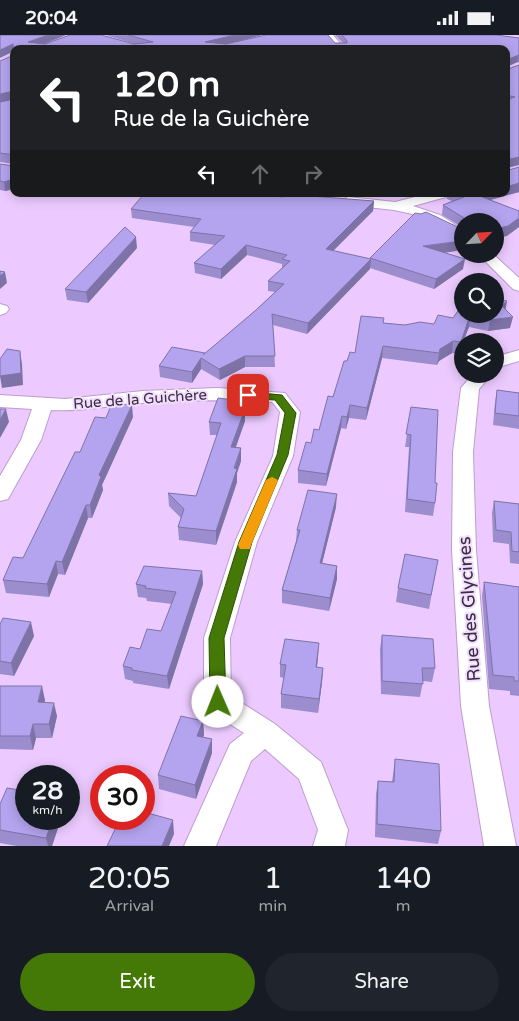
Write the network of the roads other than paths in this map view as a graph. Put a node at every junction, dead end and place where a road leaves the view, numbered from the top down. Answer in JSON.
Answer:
{"nodes":[{"id":1,"x":328,"y":35,"type":"edge"},
{"id":2,"x":337,"y":45,"type":"edge"},
{"id":3,"x":295,"y":197,"type":"edge"},
{"id":4,"x":390,"y":197,"type":"edge"},
{"id":5,"x":430,"y":197,"type":"edge"},
{"id":6,"x":400,"y":205,"type":"junction"},
{"id":7,"x":454,"y":230,"type":"edge"},
{"id":8,"x":495,"y":263,"type":"edge"},
{"id":9,"x":519,"y":286,"type":"edge"},
{"id":10,"x":519,"y":355,"type":"edge"},
{"id":11,"x":504,"y":360,"type":"edge"},
{"id":12,"x":474,"y":383,"type":"edge"},
{"id":13,"x":0,"y":401,"type":"edge"},
{"id":14,"x":43,"y":404,"type":"junction"},
{"id":15,"x":0,"y":494,"type":"edge"},
{"id":16,"x":265,"y":732,"type":"junction"},
{"id":17,"x":200,"y":846,"type":"edge"},
{"id":18,"x":329,"y":846,"type":"edge"},
{"id":19,"x":500,"y":846,"type":"edge"}],
"edges":[{"from":1,"to":2,"type":"street"},
{"from":3,"to":6,"type":"street"},
{"from":4,"to":6,"type":"street"},
{"from":5,"to":6,"type":"street"},
{"from":6,"to":7,"type":"street"},
{"from":8,"to":9,"type":"street"},
{"from":10,"to":11,"type":"street"},
{"from":12,"to":19,"type":"street","name":"Rue des Glycines"},
{"from":13,"to":14,"type":"street","name":"Rue de la Guichère"},
{"from":14,"to":15,"type":"street"},
{"from":14,"to":16,"type":"street","name":"Rue de la Guichère"},
{"from":16,"to":17,"type":"street"},
{"from":16,"to":18,"type":"street"}]}
